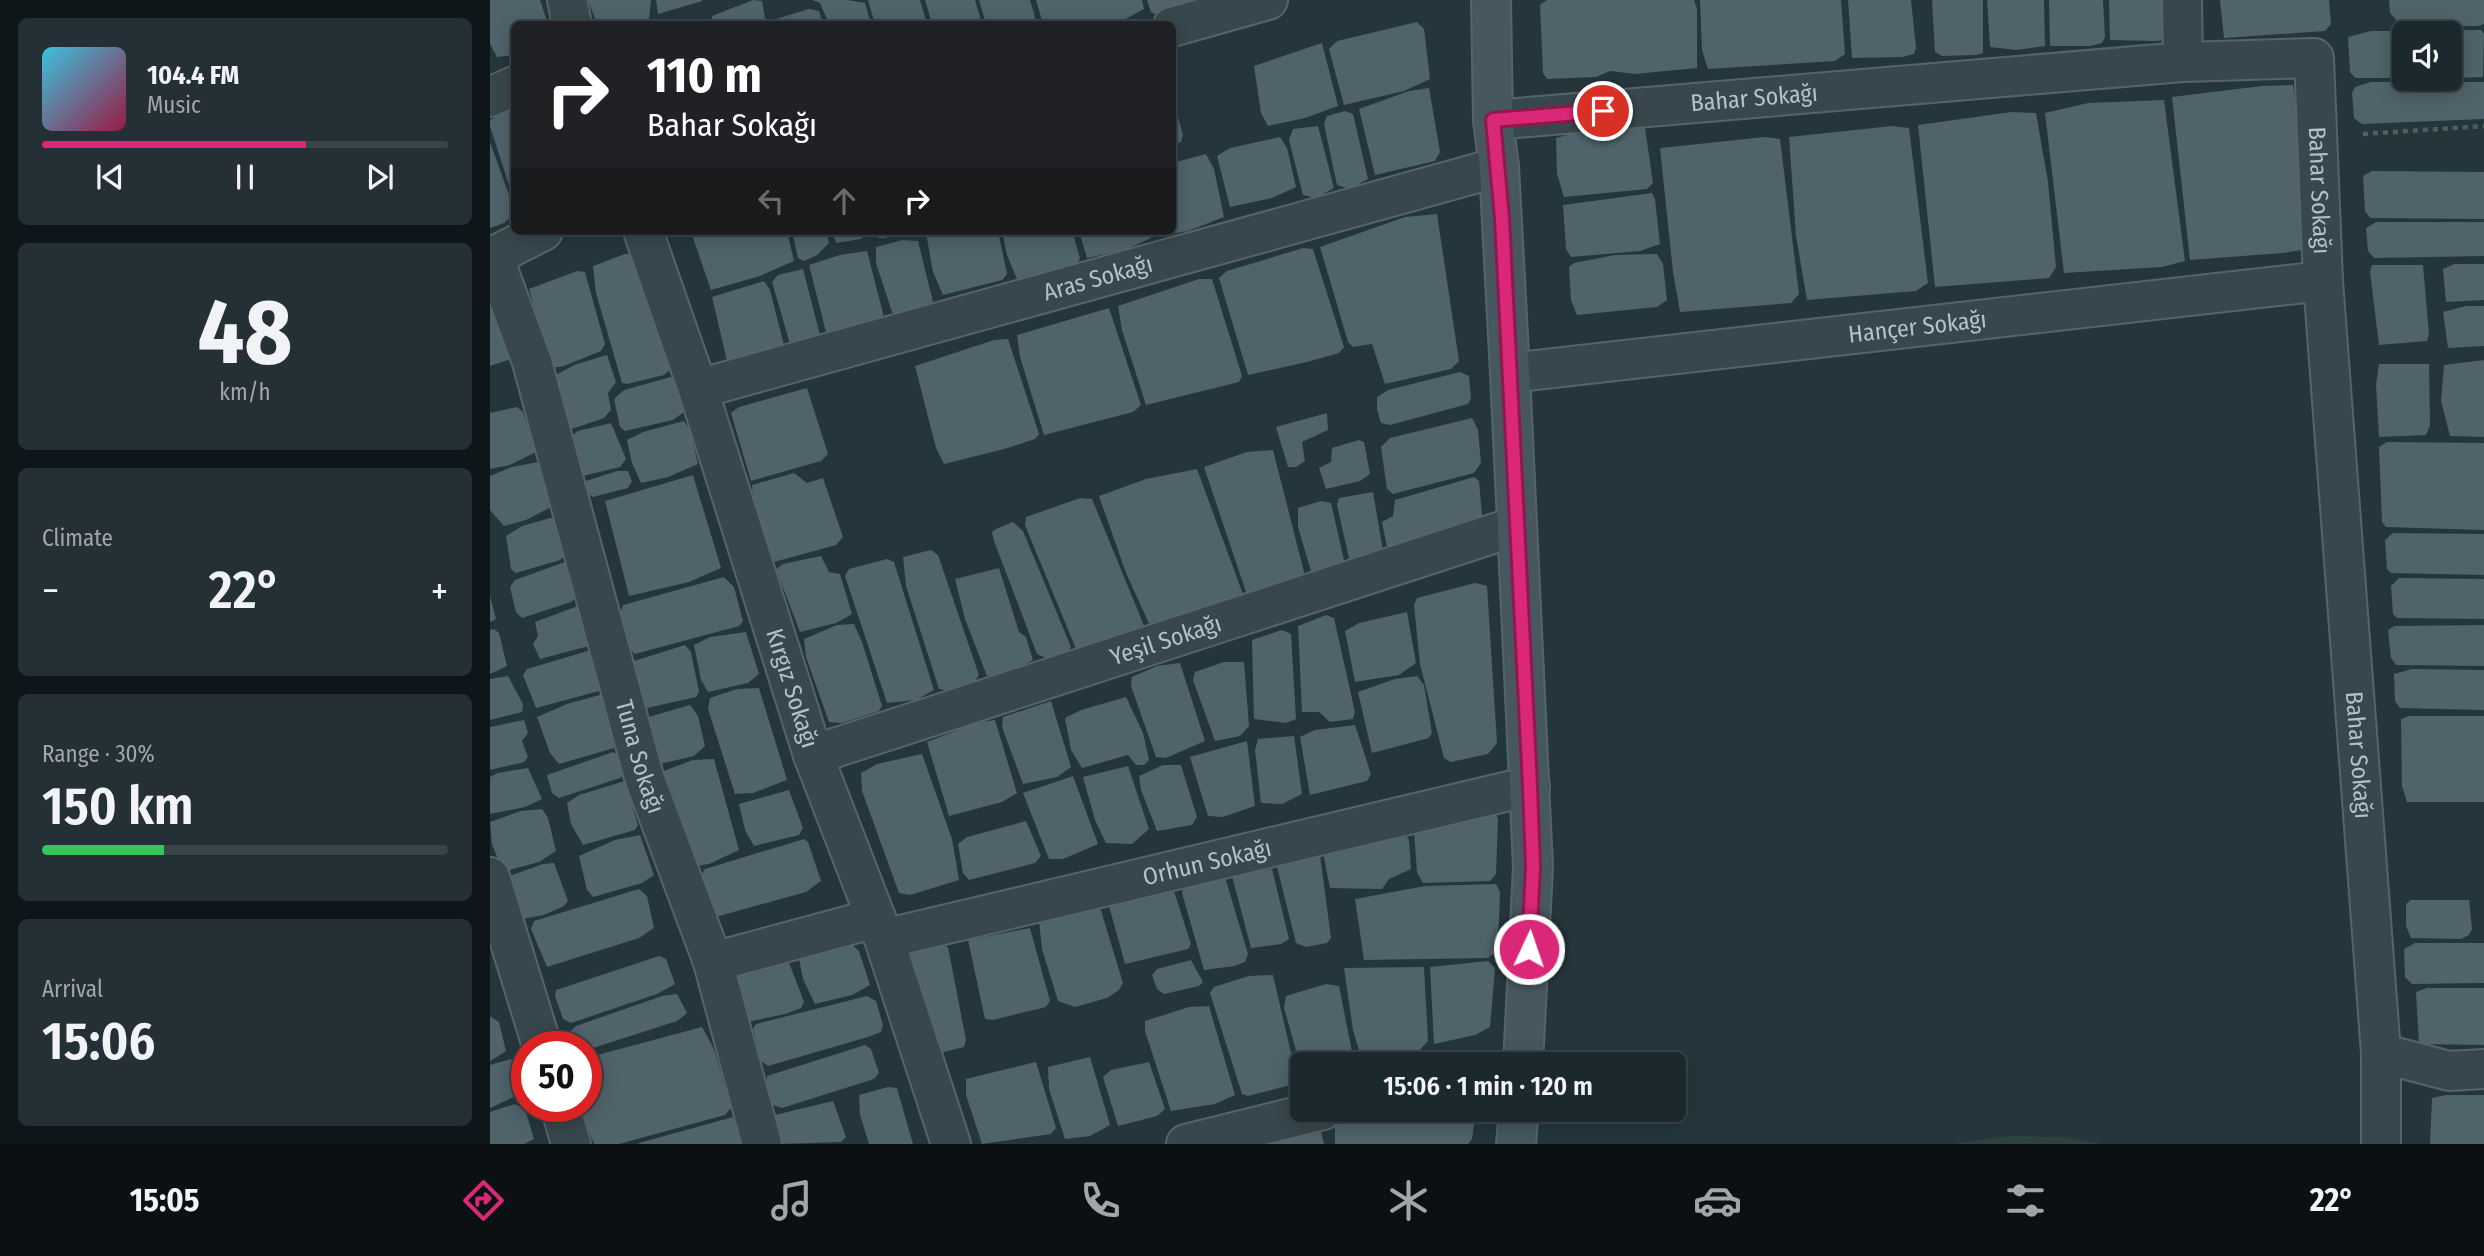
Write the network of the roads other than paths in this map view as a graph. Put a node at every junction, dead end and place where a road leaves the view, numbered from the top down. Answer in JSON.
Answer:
{"nodes":[{"id":1,"x":567,"y":0,"type":"edge"},
{"id":2,"x":1268,"y":0,"type":"edge"},
{"id":3,"x":1491,"y":0,"type":"edge"},
{"id":4,"x":2182,"y":0,"type":"edge"},
{"id":5,"x":571,"y":21,"type":"edge"},
{"id":6,"x":1176,"y":26,"type":"edge"},
{"id":7,"x":2183,"y":62,"type":"junction"},
{"id":8,"x":511,"y":87,"type":"edge"},
{"id":9,"x":490,"y":97,"type":"edge"},
{"id":10,"x":1493,"y":120,"type":"junction"},
{"id":11,"x":1499,"y":167,"type":"junction"},
{"id":12,"x":535,"y":235,"type":"edge"},
{"id":13,"x":644,"y":235,"type":"edge"},
{"id":14,"x":492,"y":257,"type":"edge"},
{"id":15,"x":2323,"y":281,"type":"junction"},
{"id":16,"x":1510,"y":373,"type":"junction"},
{"id":17,"x":698,"y":389,"type":"junction"},
{"id":18,"x":1517,"y":526,"type":"junction"},
{"id":19,"x":813,"y":755,"type":"junction"},
{"id":20,"x":1530,"y":786,"type":"junction"},
{"id":21,"x":490,"y":877,"type":"edge"},
{"id":22,"x":880,"y":928,"type":"junction"},
{"id":23,"x":713,"y":962,"type":"junction"},
{"id":24,"x":537,"y":1031,"type":"edge"},
{"id":25,"x":1518,"y":1052,"type":"edge"},
{"id":26,"x":2381,"y":1053,"type":"junction"},
{"id":27,"x":2484,"y":1069,"type":"edge"},
{"id":28,"x":1290,"y":1118,"type":"edge"},
{"id":29,"x":565,"y":1122,"type":"edge"},
{"id":30,"x":1518,"y":1122,"type":"edge"},
{"id":31,"x":571,"y":1144,"type":"edge"},
{"id":32,"x":762,"y":1144,"type":"edge"},
{"id":33,"x":951,"y":1144,"type":"edge"},
{"id":34,"x":1186,"y":1144,"type":"edge"},
{"id":35,"x":1516,"y":1144,"type":"edge"},
{"id":36,"x":2381,"y":1144,"type":"edge"}],
"edges":[{"from":1,"to":5,"type":"street"},
{"from":2,"to":6,"type":"street"},
{"from":3,"to":10,"type":"main road"},
{"from":4,"to":7,"type":"street"},
{"from":7,"to":10,"type":"street","name":"Bahar Sokağı"},
{"from":7,"to":15,"type":"street","name":"Bahar Sokağı"},
{"from":8,"to":9,"type":"street"},
{"from":10,"to":11,"type":"main road"},
{"from":11,"to":16,"type":"main road"},
{"from":11,"to":17,"type":"street","name":"Aras Sokağı"},
{"from":12,"to":14,"type":"street"},
{"from":13,"to":17,"type":"street","name":"Kırgız Sokağı"},
{"from":14,"to":23,"type":"street","name":"Tuna Sokağı"},
{"from":15,"to":16,"type":"street","name":"Hançer Sokağı"},
{"from":15,"to":26,"type":"street","name":"Bahar Sokağı"},
{"from":16,"to":18,"type":"main road"},
{"from":17,"to":19,"type":"street","name":"Kırgız Sokağı"},
{"from":18,"to":19,"type":"street","name":"Yeşil Sokağı"},
{"from":18,"to":20,"type":"main road"},
{"from":19,"to":22,"type":"street","name":"Kırgız Sokağı"},
{"from":20,"to":22,"type":"street","name":"Orhun Sokağı"},
{"from":20,"to":25,"type":"main road"},
{"from":21,"to":24,"type":"street"},
{"from":22,"to":23,"type":"street","name":"Orhun Sokağı"},
{"from":22,"to":33,"type":"street","name":"Kırgız Sokağı"},
{"from":23,"to":32,"type":"street","name":"Tuna Sokağı"},
{"from":26,"to":27,"type":"street"},
{"from":26,"to":36,"type":"street","name":"Bahar Sokağı"},
{"from":28,"to":34,"type":"street"},
{"from":29,"to":31,"type":"street"},
{"from":30,"to":35,"type":"main road"}]}
